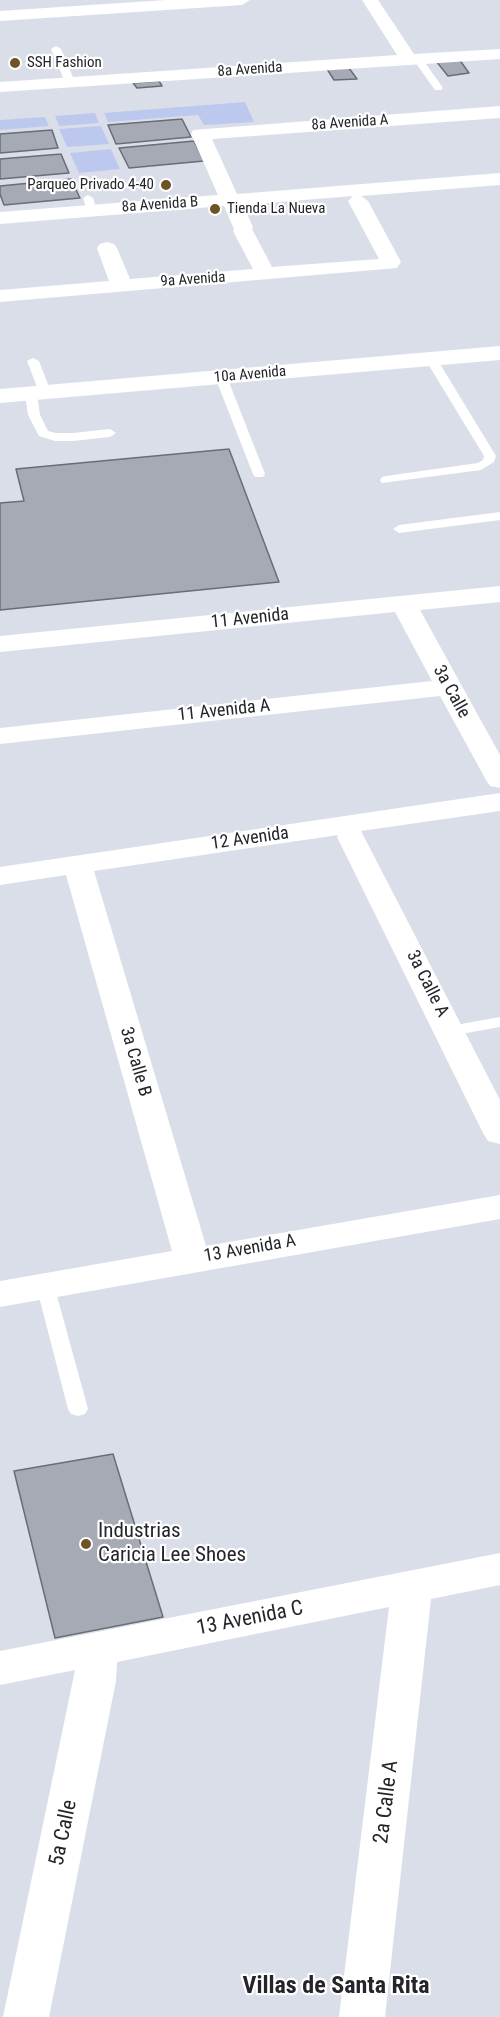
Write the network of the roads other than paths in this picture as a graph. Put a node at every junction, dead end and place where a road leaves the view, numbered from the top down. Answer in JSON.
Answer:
{"nodes":[{"id":1,"x":242,"y":0,"type":"edge"},
{"id":2,"x":370,"y":0,"type":"edge"},
{"id":3,"x":0,"y":16,"type":"edge"},
{"id":4,"x":57,"y":49,"type":"dead end"},
{"id":5,"x":500,"y":54,"type":"edge"},
{"id":6,"x":413,"y":60,"type":"junction"},
{"id":7,"x":70,"y":82,"type":"junction"},
{"id":8,"x":0,"y":87,"type":"edge"},
{"id":9,"x":438,"y":88,"type":"dead end"},
{"id":10,"x":500,"y":112,"type":"edge"},
{"id":11,"x":500,"y":179,"type":"edge"},
{"id":12,"x":230,"y":200,"type":"junction"},
{"id":13,"x":358,"y":201,"type":"dead end"},
{"id":14,"x":0,"y":218,"type":"edge"},
{"id":15,"x":107,"y":248,"type":"dead end"},
{"id":16,"x":266,"y":275,"type":"junction"},
{"id":17,"x":122,"y":286,"type":"junction"},
{"id":18,"x":0,"y":296,"type":"edge"},
{"id":19,"x":500,"y":353,"type":"edge"},
{"id":20,"x":431,"y":359,"type":"junction"},
{"id":21,"x":33,"y":361,"type":"dead end"},
{"id":22,"x":221,"y":377,"type":"junction"},
{"id":23,"x":38,"y":393,"type":"junction"},
{"id":24,"x":0,"y":396,"type":"edge"},
{"id":25,"x":110,"y":433,"type":"dead end"},
{"id":26,"x":259,"y":474,"type":"dead end"},
{"id":27,"x":386,"y":480,"type":"dead end"},
{"id":28,"x":500,"y":516,"type":"edge"},
{"id":29,"x":399,"y":529,"type":"dead end"},
{"id":30,"x":500,"y":594,"type":"edge"},
{"id":31,"x":403,"y":603,"type":"junction"},
{"id":32,"x":0,"y":644,"type":"edge"},
{"id":33,"x":449,"y":687,"type":"junction"},
{"id":34,"x":0,"y":736,"type":"edge"},
{"id":35,"x":500,"y":780,"type":"edge"},
{"id":36,"x":500,"y":802,"type":"edge"},
{"id":37,"x":351,"y":837,"type":"dead end"},
{"id":38,"x":78,"y":864,"type":"junction"},
{"id":39,"x":0,"y":876,"type":"edge"},
{"id":40,"x":500,"y":1022,"type":"edge"},
{"id":41,"x":450,"y":1031,"type":"junction"},
{"id":42,"x":500,"y":1133,"type":"edge"},
{"id":43,"x":500,"y":1207,"type":"edge"},
{"id":44,"x":192,"y":1259,"type":"junction"},
{"id":45,"x":45,"y":1285,"type":"junction"},
{"id":46,"x":0,"y":1293,"type":"edge"},
{"id":47,"x":78,"y":1409,"type":"dead end"},
{"id":48,"x":500,"y":1569,"type":"edge"},
{"id":49,"x":412,"y":1586,"type":"junction"},
{"id":50,"x":98,"y":1649,"type":"junction"},
{"id":51,"x":0,"y":1668,"type":"edge"},
{"id":52,"x":26,"y":2017,"type":"edge"},
{"id":53,"x":362,"y":2017,"type":"edge"}],
"edges":[{"from":1,"to":3,"type":"street"},
{"from":2,"to":6,"type":"street"},
{"from":4,"to":7,"type":"lane"},
{"from":5,"to":6,"type":"street","name":"8a Avenida"},
{"from":6,"to":7,"type":"street","name":"8a Avenida"},
{"from":6,"to":9,"type":"lane"},
{"from":7,"to":8,"type":"street","name":"8a Avenida"},
{"from":10,"to":12,"type":"street","name":"8a Avenida A"},
{"from":11,"to":12,"type":"street","name":"8a Avenida B"},
{"from":12,"to":14,"type":"street","name":"8a Avenida B"},
{"from":12,"to":16,"type":"street"},
{"from":13,"to":16,"type":"street","name":"9a Avenida"},
{"from":15,"to":17,"type":"street"},
{"from":16,"to":17,"type":"street","name":"9a Avenida"},
{"from":17,"to":18,"type":"street","name":"9a Avenida"},
{"from":19,"to":20,"type":"street","name":"10a Avenida"},
{"from":20,"to":22,"type":"street","name":"10a Avenida"},
{"from":20,"to":27,"type":"lane"},
{"from":21,"to":23,"type":"lane"},
{"from":22,"to":23,"type":"street","name":"10a Avenida"},
{"from":22,"to":26,"type":"lane"},
{"from":23,"to":24,"type":"street","name":"10a Avenida"},
{"from":23,"to":25,"type":"lane"},
{"from":28,"to":29,"type":"lane"},
{"from":30,"to":31,"type":"street","name":"11 Avenida"},
{"from":31,"to":32,"type":"street","name":"11 Avenida"},
{"from":31,"to":33,"type":"street","name":"3a Calle"},
{"from":33,"to":34,"type":"street","name":"11 Avenida A"},
{"from":33,"to":35,"type":"street","name":"3a Calle"},
{"from":36,"to":38,"type":"street","name":"12 Avenida"},
{"from":37,"to":41,"type":"street","name":"3a Calle A"},
{"from":38,"to":39,"type":"street","name":"12 Avenida"},
{"from":38,"to":44,"type":"street","name":"3a Calle B"},
{"from":40,"to":41,"type":"lane"},
{"from":41,"to":42,"type":"street","name":"3a Calle A"},
{"from":43,"to":44,"type":"street","name":"13 Avenida A"},
{"from":44,"to":45,"type":"street","name":"13 Avenida A"},
{"from":45,"to":46,"type":"street","name":"13 Avenida A"},
{"from":45,"to":47,"type":"lane"},
{"from":48,"to":49,"type":"street","name":"13 Avenida C"},
{"from":49,"to":50,"type":"street","name":"13 Avenida C"},
{"from":49,"to":53,"type":"street","name":"2a Calle A"},
{"from":50,"to":51,"type":"street","name":"13 Avenida C"},
{"from":50,"to":52,"type":"street","name":"5a Calle"}]}
